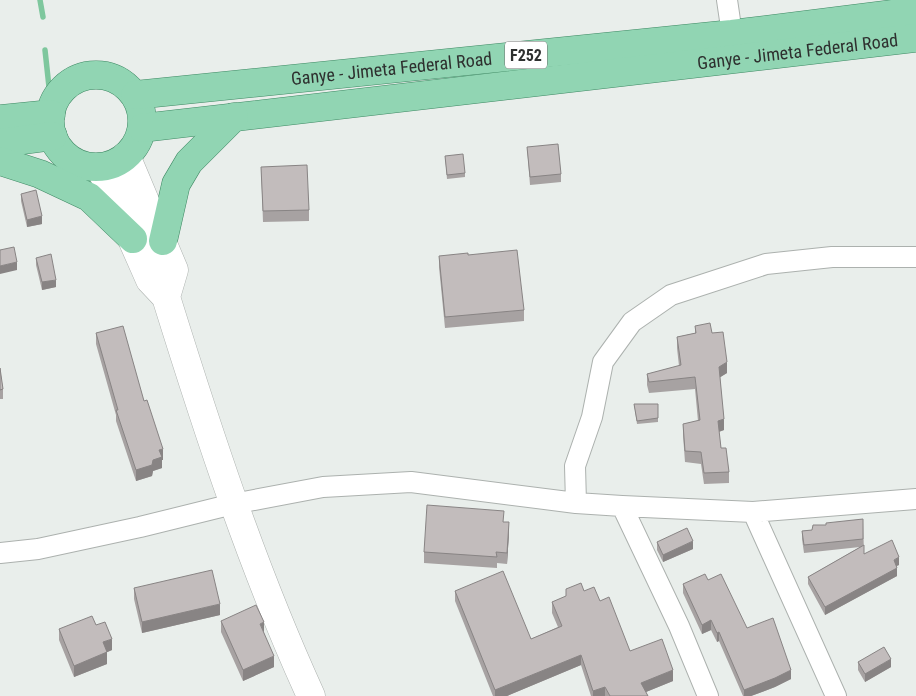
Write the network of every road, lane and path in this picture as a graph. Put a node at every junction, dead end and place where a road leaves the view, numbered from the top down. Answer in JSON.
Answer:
{"nodes":[{"id":1,"x":727,"y":0,"type":"edge"},
{"id":2,"x":916,"y":10,"type":"edge"},
{"id":3,"x":732,"y":34,"type":"junction"},
{"id":4,"x":916,"y":38,"type":"edge"},
{"id":5,"x":135,"y":95,"type":"junction"},
{"id":6,"x":234,"y":116,"type":"junction"},
{"id":7,"x":0,"y":119,"type":"edge"},
{"id":8,"x":52,"y":125,"type":"junction"},
{"id":9,"x":142,"y":128,"type":"junction"},
{"id":10,"x":0,"y":142,"type":"edge"},
{"id":11,"x":126,"y":156,"type":"junction"},
{"id":12,"x":0,"y":161,"type":"edge"},
{"id":13,"x":100,"y":166,"type":"junction"},
{"id":14,"x":133,"y":239,"type":"junction"},
{"id":15,"x":163,"y":241,"type":"junction"},
{"id":16,"x":916,"y":257,"type":"edge"},
{"id":17,"x":166,"y":297,"type":"junction"},
{"id":18,"x":916,"y":499,"type":"edge"},
{"id":19,"x":576,"y":503,"type":"junction"},
{"id":20,"x":233,"y":504,"type":"junction"},
{"id":21,"x":622,"y":506,"type":"junction"},
{"id":22,"x":753,"y":512,"type":"junction"},
{"id":23,"x":0,"y":553,"type":"edge"},
{"id":24,"x":311,"y":696,"type":"edge"},
{"id":25,"x":708,"y":696,"type":"edge"},
{"id":26,"x":836,"y":696,"type":"edge"}],
"edges":[{"from":1,"to":3,"type":"street"},
{"from":2,"to":3,"type":"main road","name":"Ganye - Jimeta Federal Road","number":"F252"},
{"from":3,"to":5,"type":"main road","name":"Ganye - Jimeta Federal Road","number":"F252"},
{"from":4,"to":6,"type":"main road","name":"Ganye - Jimeta Federal Road","number":"F252"},
{"from":5,"to":8,"type":"main road"},
{"from":5,"to":9,"type":"main road"},
{"from":6,"to":9,"type":"main road","name":"Ganye - Jimeta Federal Road","number":"F252"},
{"from":6,"to":15,"type":"main road"},
{"from":7,"to":8,"type":"main road"},
{"from":8,"to":10,"type":"main road"},
{"from":8,"to":13,"type":"main road"},
{"from":9,"to":11,"type":"main road"},
{"from":11,"to":13,"type":"main road"},
{"from":11,"to":15,"type":"main road"},
{"from":12,"to":14,"type":"main road"},
{"from":13,"to":14,"type":"main road"},
{"from":14,"to":17,"type":"main road"},
{"from":15,"to":17,"type":"main road"},
{"from":16,"to":19,"type":"street"},
{"from":17,"to":20,"type":"main road"},
{"from":18,"to":22,"type":"street"},
{"from":19,"to":20,"type":"street"},
{"from":19,"to":21,"type":"street"},
{"from":20,"to":23,"type":"street"},
{"from":20,"to":24,"type":"main road"},
{"from":21,"to":22,"type":"street"},
{"from":21,"to":25,"type":"street"},
{"from":22,"to":26,"type":"street"}]}
